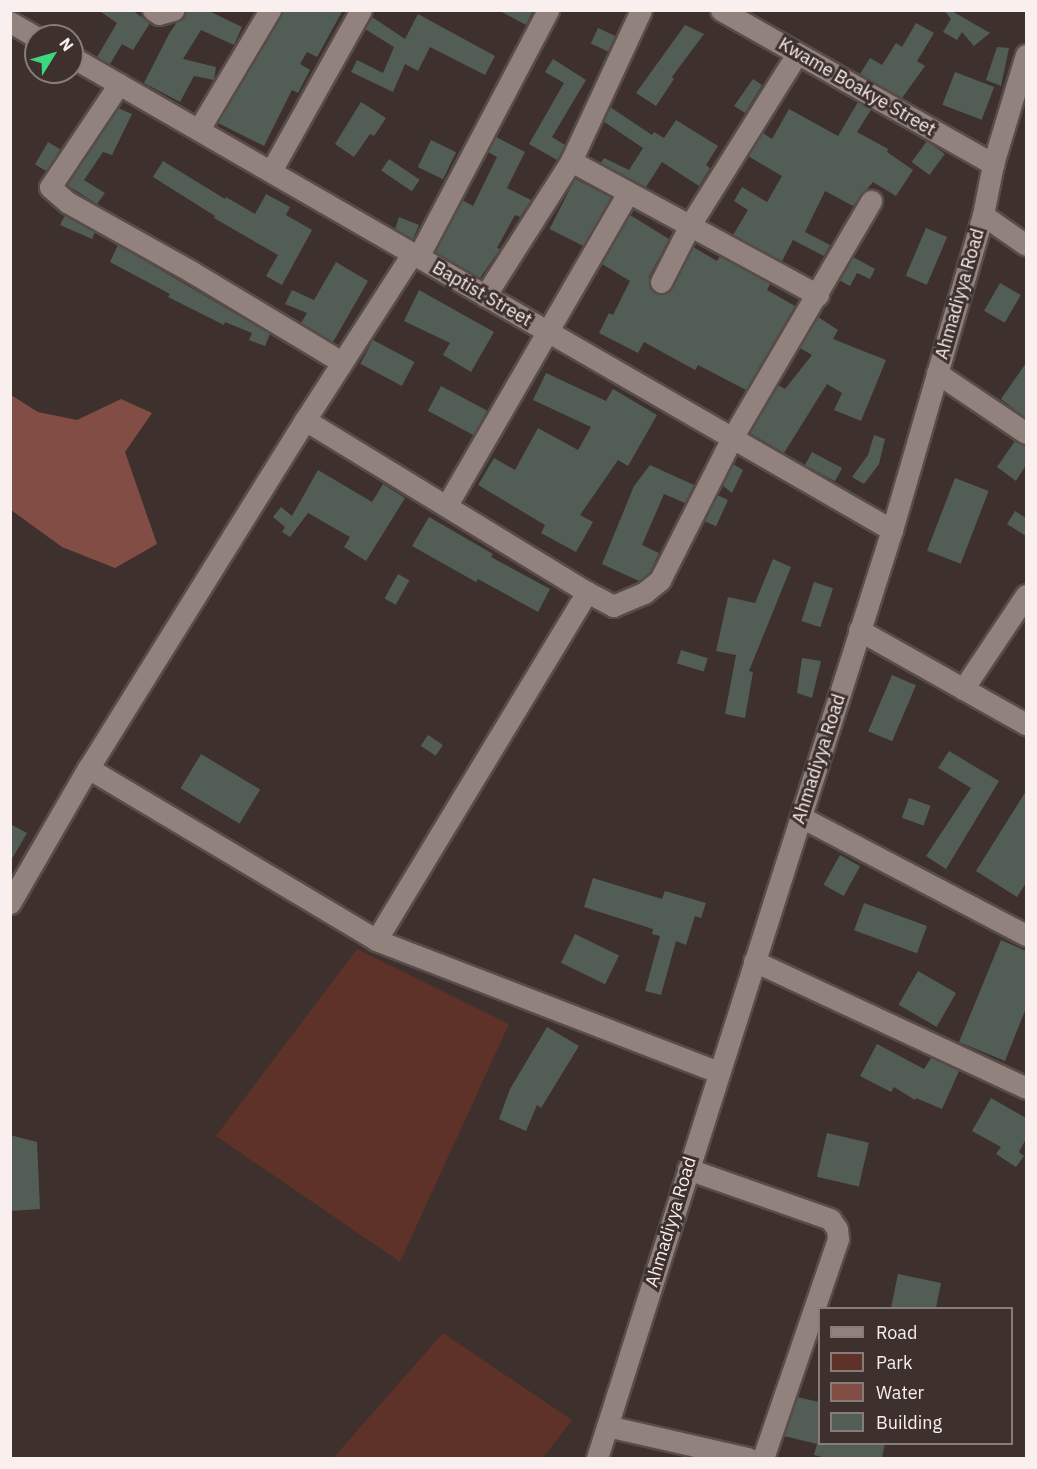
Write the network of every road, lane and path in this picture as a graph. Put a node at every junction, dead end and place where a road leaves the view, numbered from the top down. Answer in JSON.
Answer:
{"nodes":[{"id":1,"x":153,"y":10,"type":"edge"},
{"id":2,"x":173,"y":10,"type":"edge"},
{"id":3,"x":270,"y":10,"type":"edge"},
{"id":4,"x":361,"y":10,"type":"edge"},
{"id":5,"x":548,"y":10,"type":"edge"},
{"id":6,"x":641,"y":10,"type":"edge"},
{"id":7,"x":721,"y":10,"type":"edge"},
{"id":8,"x":10,"y":22,"type":"edge"},
{"id":9,"x":24,"y":30,"type":"edge"},
{"id":10,"x":798,"y":54,"type":"junction"},
{"id":11,"x":1026,"y":55,"type":"edge"},
{"id":12,"x":84,"y":64,"type":"edge"},
{"id":13,"x":119,"y":84,"type":"junction"},
{"id":14,"x":199,"y":129,"type":"junction"},
{"id":15,"x":571,"y":161,"type":"junction"},
{"id":16,"x":993,"y":164,"type":"junction"},
{"id":17,"x":271,"y":171,"type":"junction"},
{"id":18,"x":628,"y":193,"type":"junction"},
{"id":19,"x":871,"y":201,"type":"dead end"},
{"id":20,"x":983,"y":215,"type":"junction"},
{"id":21,"x":690,"y":225,"type":"junction"},
{"id":22,"x":1026,"y":245,"type":"edge"},
{"id":23,"x":415,"y":256,"type":"junction"},
{"id":24,"x":662,"y":282,"type":"dead end"},
{"id":25,"x":818,"y":295,"type":"junction"},
{"id":26,"x":485,"y":296,"type":"junction"},
{"id":27,"x":547,"y":332,"type":"junction"},
{"id":28,"x":342,"y":362,"type":"junction"},
{"id":29,"x":937,"y":373,"type":"junction"},
{"id":30,"x":304,"y":420,"type":"junction"},
{"id":31,"x":1026,"y":433,"type":"edge"},
{"id":32,"x":732,"y":438,"type":"junction"},
{"id":33,"x":447,"y":505,"type":"junction"},
{"id":34,"x":892,"y":530,"type":"junction"},
{"id":35,"x":587,"y":592,"type":"junction"},
{"id":36,"x":1026,"y":595,"type":"edge"},
{"id":37,"x":859,"y":630,"type":"junction"},
{"id":38,"x":963,"y":688,"type":"junction"},
{"id":39,"x":1026,"y":724,"type":"edge"},
{"id":40,"x":88,"y":768,"type":"junction"},
{"id":41,"x":801,"y":817,"type":"junction"},
{"id":42,"x":10,"y":903,"type":"edge"},
{"id":43,"x":1026,"y":935,"type":"edge"},
{"id":44,"x":376,"y":940,"type":"junction"},
{"id":45,"x":754,"y":961,"type":"junction"},
{"id":46,"x":718,"y":1072,"type":"junction"},
{"id":47,"x":1026,"y":1088,"type":"edge"},
{"id":48,"x":688,"y":1169,"type":"junction"},
{"id":49,"x":607,"y":1426,"type":"junction"},
{"id":50,"x":597,"y":1458,"type":"edge"},
{"id":51,"x":747,"y":1458,"type":"edge"},
{"id":52,"x":763,"y":1458,"type":"edge"}],
"edges":[{"from":1,"to":2,"type":"street"},
{"from":3,"to":14,"type":"street"},
{"from":4,"to":17,"type":"street"},
{"from":5,"to":23,"type":"street"},
{"from":6,"to":15,"type":"street"},
{"from":7,"to":10,"type":"street","name":"Kwame Boakye Street"},
{"from":8,"to":9,"type":"street"},
{"from":10,"to":16,"type":"street","name":"Kwame Boakye Street"},
{"from":10,"to":21,"type":"street"},
{"from":11,"to":16,"type":"street","name":"Ahmadiyya Road"},
{"from":12,"to":13,"type":"street","name":"Baptist Street"},
{"from":13,"to":14,"type":"street","name":"Baptist Street"},
{"from":13,"to":28,"type":"street"},
{"from":14,"to":17,"type":"street","name":"Baptist Street"},
{"from":15,"to":18,"type":"street"},
{"from":15,"to":26,"type":"street"},
{"from":16,"to":20,"type":"street","name":"Ahmadiyya Road"},
{"from":17,"to":23,"type":"street","name":"Baptist Street"},
{"from":18,"to":21,"type":"street"},
{"from":18,"to":27,"type":"street"},
{"from":19,"to":25,"type":"street"},
{"from":20,"to":22,"type":"street"},
{"from":20,"to":29,"type":"street","name":"Ahmadiyya Road"},
{"from":21,"to":24,"type":"street"},
{"from":21,"to":25,"type":"street"},
{"from":23,"to":26,"type":"street","name":"Baptist Street"},
{"from":23,"to":28,"type":"street"},
{"from":25,"to":32,"type":"street"},
{"from":26,"to":27,"type":"street","name":"Baptist Street"},
{"from":27,"to":32,"type":"street","name":"Baptist Street"},
{"from":27,"to":33,"type":"street"},
{"from":28,"to":30,"type":"street"},
{"from":29,"to":31,"type":"street"},
{"from":29,"to":34,"type":"street","name":"Ahmadiyya Road"},
{"from":30,"to":33,"type":"street"},
{"from":30,"to":40,"type":"street"},
{"from":32,"to":34,"type":"street","name":"Baptist Street"},
{"from":32,"to":35,"type":"street"},
{"from":33,"to":35,"type":"street"},
{"from":34,"to":37,"type":"street","name":"Ahmadiyya Road"},
{"from":35,"to":44,"type":"street"},
{"from":36,"to":38,"type":"street"},
{"from":37,"to":38,"type":"street"},
{"from":37,"to":41,"type":"street","name":"Ahmadiyya Road"},
{"from":38,"to":39,"type":"street"},
{"from":40,"to":42,"type":"street"},
{"from":40,"to":44,"type":"street"},
{"from":41,"to":43,"type":"street"},
{"from":41,"to":45,"type":"street","name":"Ahmadiyya Road"},
{"from":44,"to":46,"type":"street"},
{"from":45,"to":46,"type":"street","name":"Ahmadiyya Road"},
{"from":45,"to":47,"type":"street"},
{"from":46,"to":48,"type":"street","name":"Ahmadiyya Road"},
{"from":48,"to":49,"type":"street","name":"Ahmadiyya Road"},
{"from":48,"to":52,"type":"street"},
{"from":49,"to":50,"type":"street","name":"Ahmadiyya Road"},
{"from":49,"to":51,"type":"street"}]}
